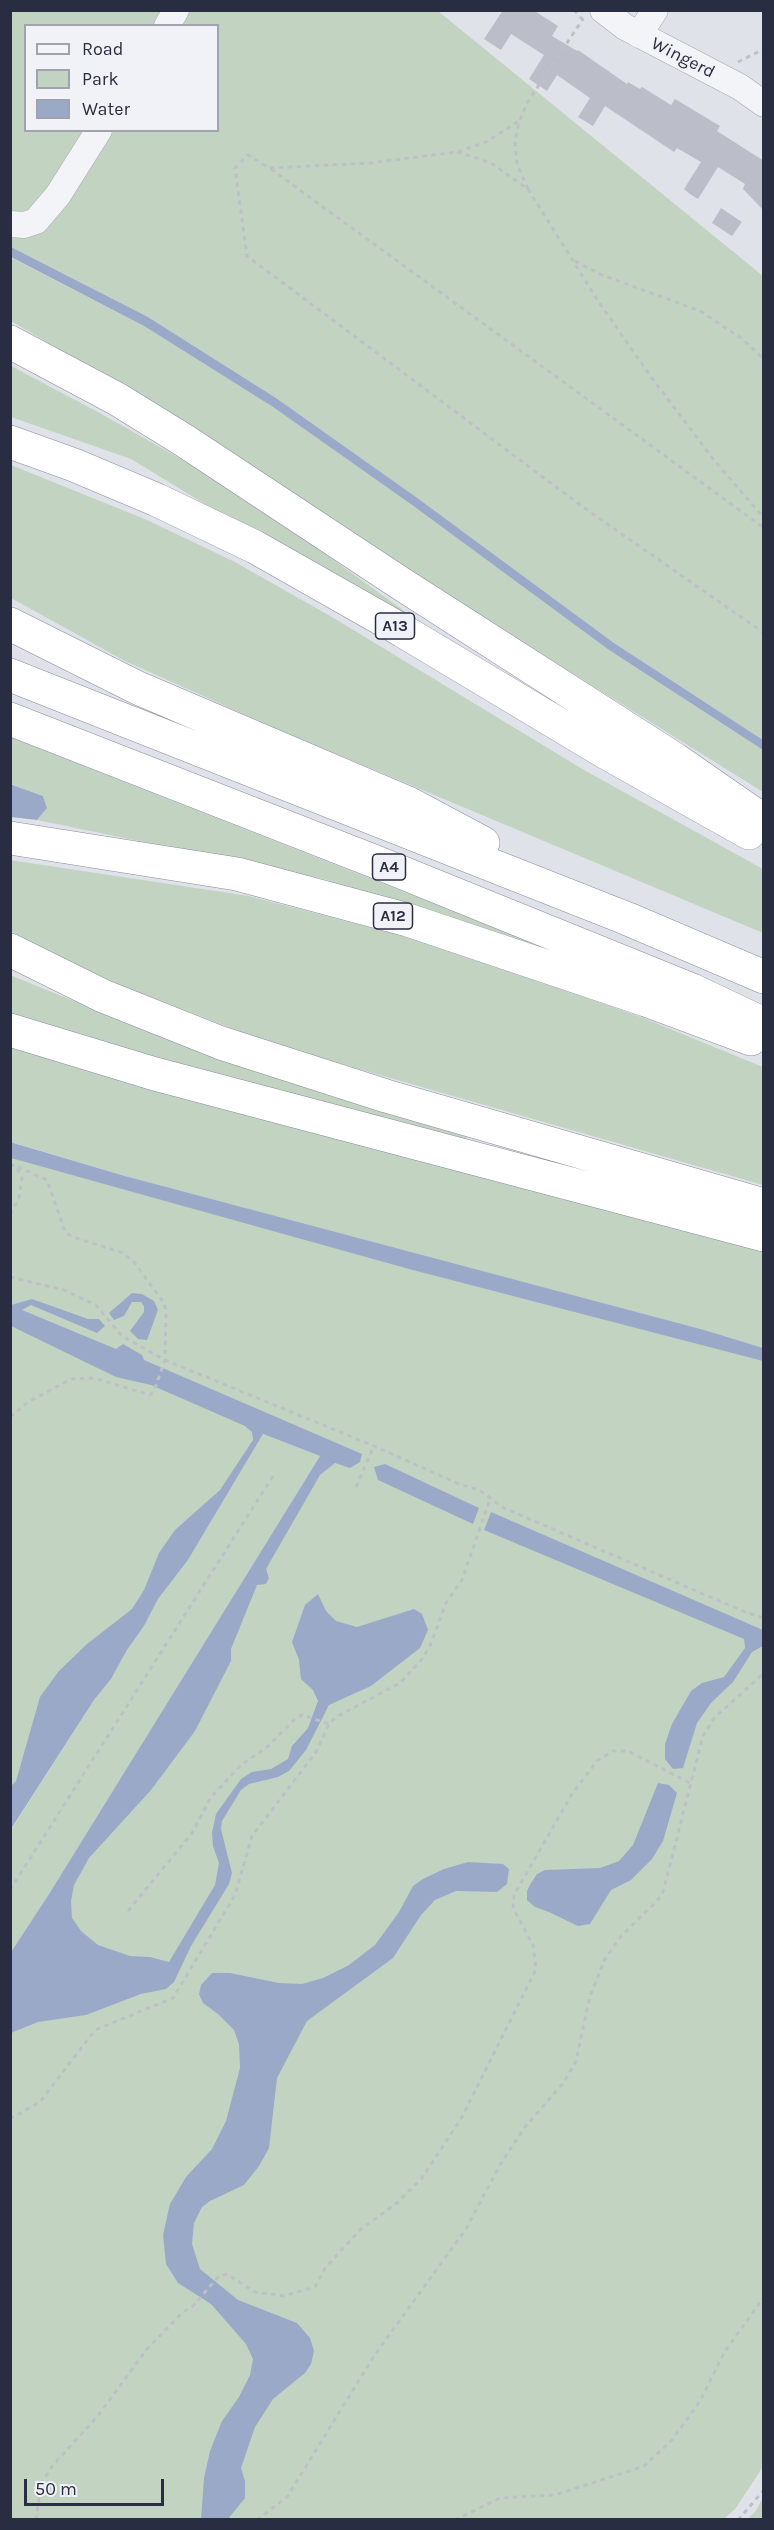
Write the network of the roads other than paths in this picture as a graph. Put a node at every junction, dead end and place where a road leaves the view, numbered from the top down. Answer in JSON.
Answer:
{"nodes":[{"id":1,"x":176,"y":10,"type":"edge"},
{"id":2,"x":603,"y":10,"type":"edge"},
{"id":3,"x":655,"y":10,"type":"edge"},
{"id":4,"x":168,"y":24,"type":"edge"},
{"id":5,"x":639,"y":35,"type":"junction"},
{"id":6,"x":764,"y":104,"type":"edge"},
{"id":7,"x":98,"y":132,"type":"edge"},
{"id":8,"x":10,"y":224,"type":"edge"},
{"id":9,"x":10,"y":342,"type":"edge"},
{"id":10,"x":10,"y":442,"type":"edge"},
{"id":11,"x":10,"y":624,"type":"edge"},
{"id":12,"x":10,"y":675,"type":"edge"},
{"id":13,"x":10,"y":719,"type":"edge"},
{"id":14,"x":764,"y":821,"type":"edge"},
{"id":15,"x":10,"y":838,"type":"edge"},
{"id":16,"x":764,"y":841,"type":"edge"},
{"id":17,"x":628,"y":919,"type":"junction"},
{"id":18,"x":10,"y":950,"type":"edge"},
{"id":19,"x":764,"y":976,"type":"edge"},
{"id":20,"x":764,"y":1024,"type":"edge"},
{"id":21,"x":10,"y":1030,"type":"edge"},
{"id":22,"x":764,"y":1042,"type":"edge"},
{"id":23,"x":764,"y":1205,"type":"edge"},
{"id":24,"x":764,"y":1235,"type":"edge"}],
"edges":[{"from":1,"to":4,"type":"street"},
{"from":2,"to":5,"type":"street","name":"Wingerd"},
{"from":3,"to":5,"type":"street"},
{"from":5,"to":6,"type":"street","name":"Wingerd"},
{"from":7,"to":8,"type":"street"},
{"from":9,"to":14,"type":"highway","number":"A13"},
{"from":10,"to":16,"type":"highway","number":"A13"},
{"from":11,"to":17,"type":"highway","number":"A4"},
{"from":12,"to":17,"type":"highway","number":"A4"},
{"from":13,"to":20,"type":"highway","number":"A4"},
{"from":15,"to":22,"type":"highway","number":"A12"},
{"from":17,"to":19,"type":"highway","number":"A4"},
{"from":18,"to":23,"type":"highway"},
{"from":21,"to":24,"type":"highway"}]}
